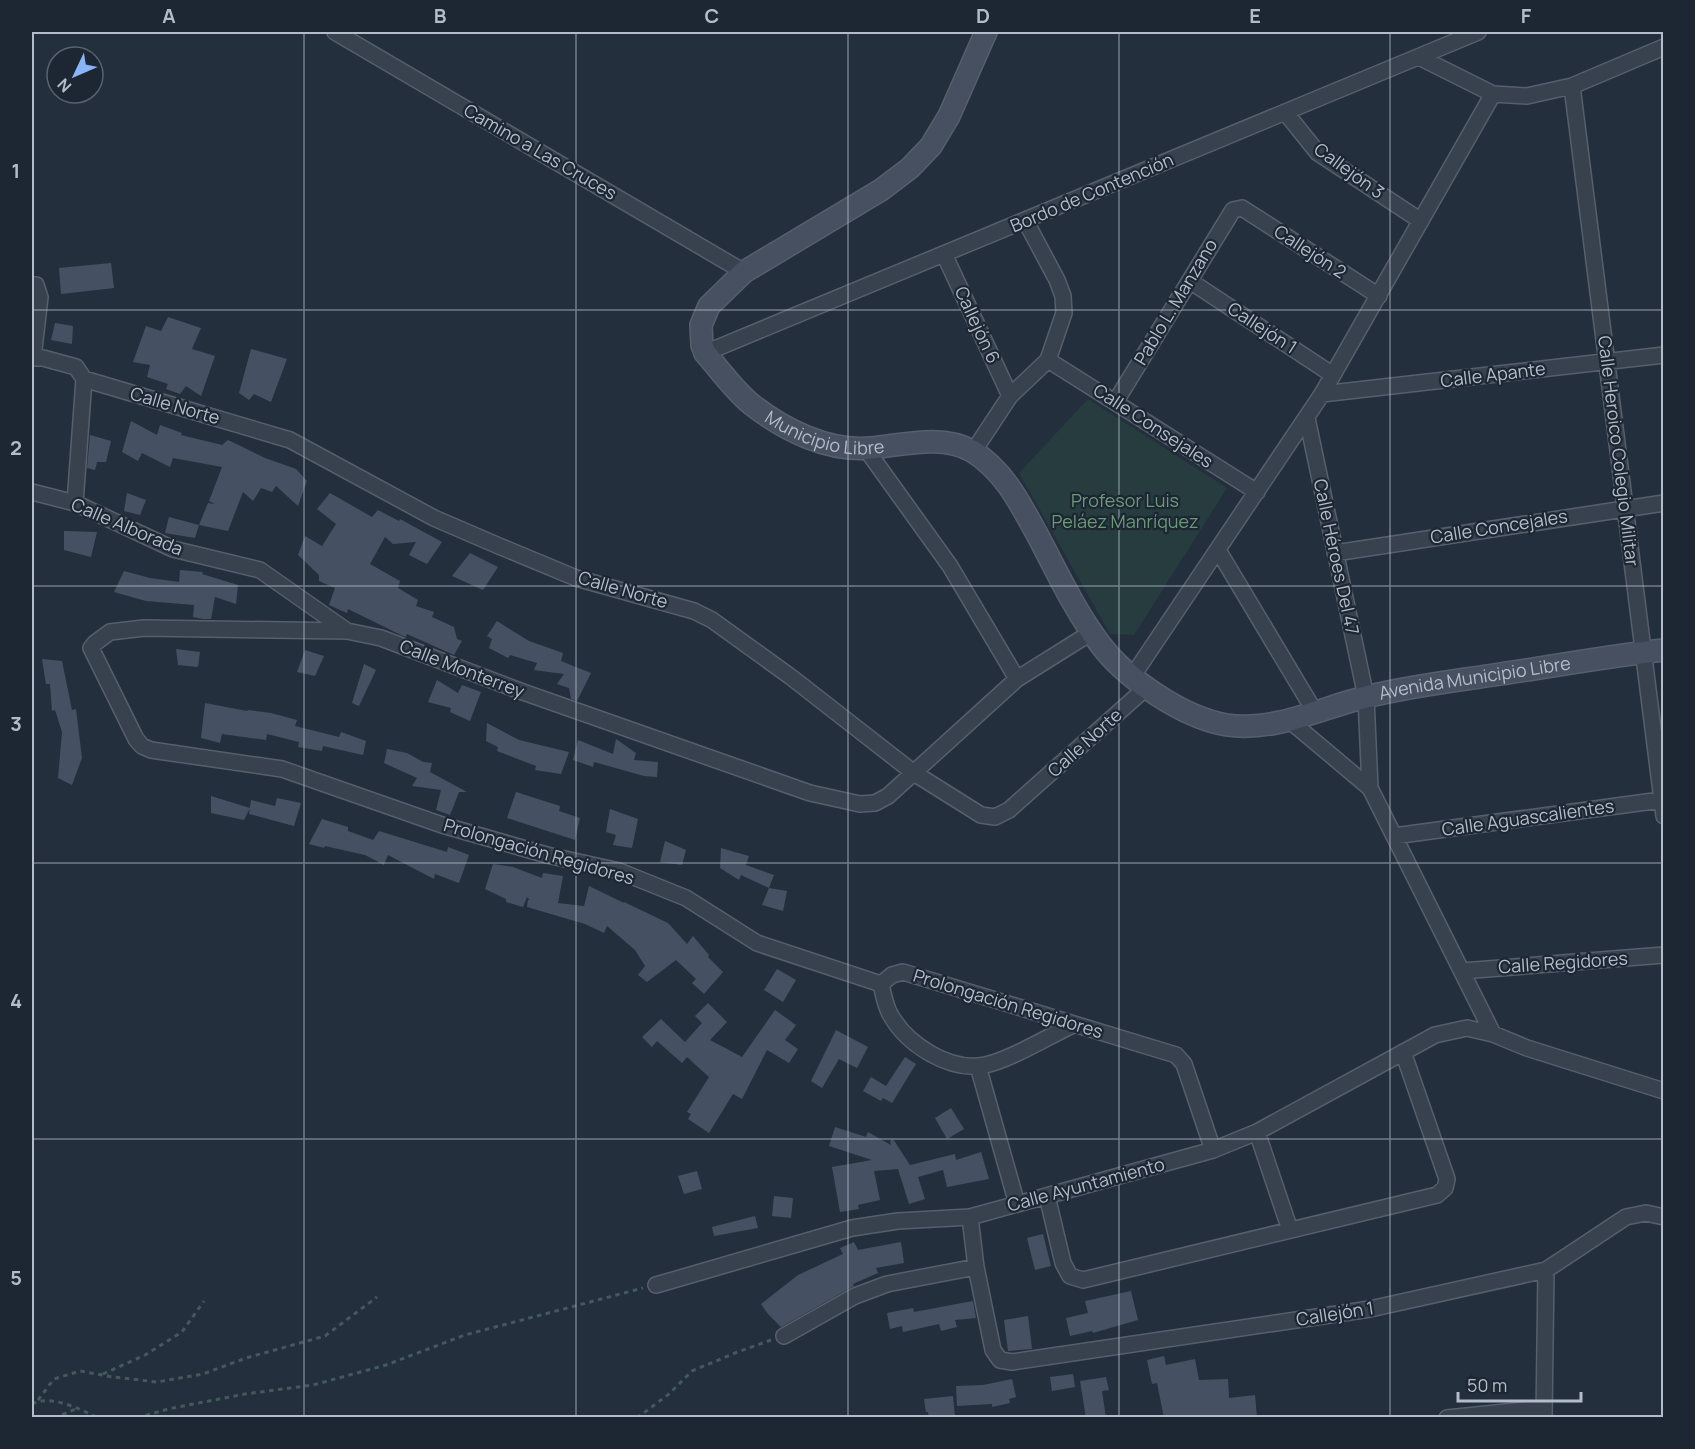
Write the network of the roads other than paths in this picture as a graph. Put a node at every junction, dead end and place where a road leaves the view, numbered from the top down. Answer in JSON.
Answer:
{"nodes":[{"id":1,"x":336,"y":32,"type":"edge"},
{"id":2,"x":986,"y":32,"type":"edge"},
{"id":3,"x":1478,"y":32,"type":"edge"},
{"id":4,"x":1664,"y":47,"type":"edge"},
{"id":5,"x":1419,"y":57,"type":"junction"},
{"id":6,"x":1572,"y":86,"type":"junction"},
{"id":7,"x":1493,"y":94,"type":"junction"},
{"id":8,"x":1285,"y":112,"type":"junction"},
{"id":9,"x":1242,"y":208,"type":"joint"},
{"id":10,"x":1025,"y":220,"type":"junction"},
{"id":11,"x":1421,"y":221,"type":"junction"},
{"id":12,"x":944,"y":254,"type":"junction"},
{"id":13,"x":744,"y":272,"type":"junction"},
{"id":14,"x":1190,"y":281,"type":"junction"},
{"id":15,"x":34,"y":285,"type":"edge"},
{"id":16,"x":1379,"y":296,"type":"junction"},
{"id":17,"x":705,"y":353,"type":"junction"},
{"id":18,"x":1664,"y":355,"type":"edge"},
{"id":19,"x":32,"y":358,"type":"edge"},
{"id":20,"x":1048,"y":360,"type":"junction"},
{"id":21,"x":1607,"y":362,"type":"junction"},
{"id":22,"x":1333,"y":375,"type":"junction"},
{"id":23,"x":84,"y":380,"type":"junction"},
{"id":24,"x":1322,"y":394,"type":"junction"},
{"id":25,"x":1010,"y":396,"type":"junction"},
{"id":26,"x":1116,"y":401,"type":"junction"},
{"id":27,"x":1307,"y":418,"type":"junction"},
{"id":28,"x":866,"y":449,"type":"junction"},
{"id":29,"x":973,"y":452,"type":"junction"},
{"id":30,"x":32,"y":492,"type":"edge"},
{"id":31,"x":1257,"y":492,"type":"junction"},
{"id":32,"x":75,"y":503,"type":"junction"},
{"id":33,"x":1664,"y":503,"type":"edge"},
{"id":34,"x":1625,"y":508,"type":"junction"},
{"id":35,"x":1218,"y":550,"type":"junction"},
{"id":36,"x":1335,"y":553,"type":"junction"},
{"id":37,"x":347,"y":631,"type":"junction"},
{"id":38,"x":1092,"y":632,"type":"junction"},
{"id":39,"x":1653,"y":651,"type":"edge"},
{"id":40,"x":1017,"y":679,"type":"junction"},
{"id":41,"x":1140,"y":682,"type":"junction"},
{"id":42,"x":1366,"y":697,"type":"junction"},
{"id":43,"x":1315,"y":712,"type":"junction"},
{"id":44,"x":1289,"y":720,"type":"junction"},
{"id":45,"x":136,"y":739,"type":"joint"},
{"id":46,"x":914,"y":773,"type":"junction"},
{"id":47,"x":1370,"y":788,"type":"junction"},
{"id":48,"x":1662,"y":800,"type":"junction"},
{"id":49,"x":1664,"y":816,"type":"edge"},
{"id":50,"x":1394,"y":836,"type":"junction"},
{"id":51,"x":1664,"y":956,"type":"edge"},
{"id":52,"x":1461,"y":971,"type":"junction"},
{"id":53,"x":881,"y":984,"type":"junction"},
{"id":54,"x":1073,"y":1025,"type":"junction"},
{"id":55,"x":1493,"y":1034,"type":"junction"},
{"id":56,"x":1403,"y":1052,"type":"junction"},
{"id":57,"x":978,"y":1066,"type":"junction"},
{"id":58,"x":1664,"y":1091,"type":"edge"},
{"id":59,"x":1257,"y":1132,"type":"junction"},
{"id":60,"x":1213,"y":1150,"type":"junction"},
{"id":61,"x":1047,"y":1196,"type":"junction"},
{"id":62,"x":1017,"y":1204,"type":"junction"},
{"id":63,"x":969,"y":1217,"type":"junction"},
{"id":64,"x":1664,"y":1217,"type":"edge"},
{"id":65,"x":1290,"y":1230,"type":"junction"},
{"id":66,"x":976,"y":1267,"type":"junction"},
{"id":67,"x":1546,"y":1270,"type":"junction"},
{"id":68,"x":656,"y":1285,"type":"road end"},
{"id":69,"x":784,"y":1336,"type":"road end"},
{"id":70,"x":1544,"y":1412,"type":"edge"},
{"id":71,"x":1446,"y":1418,"type":"edge"}],
"edges":[{"from":1,"to":13,"type":"street","name":"Camino a Las Cruces"},
{"from":2,"to":13,"type":"street"},
{"from":3,"to":5,"type":"street","name":"Bordo de Contención"},
{"from":4,"to":6,"type":"street"},
{"from":5,"to":7,"type":"street"},
{"from":5,"to":8,"type":"street","name":"Bordo de Contención"},
{"from":6,"to":7,"type":"street"},
{"from":6,"to":21,"type":"street","name":"Calle Heroico Colegio Militar"},
{"from":7,"to":11,"type":"street","name":"Calle Norte"},
{"from":8,"to":10,"type":"street","name":"Bordo de Contención"},
{"from":8,"to":11,"type":"street","name":"Callejón 3"},
{"from":9,"to":14,"type":"street","name":"Pablo L. Manzano"},
{"from":9,"to":16,"type":"street","name":"Callejón 2"},
{"from":10,"to":12,"type":"street","name":"Bordo de Contención"},
{"from":10,"to":20,"type":"street"},
{"from":11,"to":16,"type":"street","name":"Calle Norte"},
{"from":12,"to":17,"type":"street","name":"Bordo de Contención"},
{"from":12,"to":25,"type":"street","name":"Callejón 6"},
{"from":13,"to":17,"type":"street"},
{"from":14,"to":22,"type":"street","name":"Callejón 1"},
{"from":14,"to":26,"type":"street","name":"Pablo L. Manzano"},
{"from":15,"to":19,"type":"street"},
{"from":16,"to":22,"type":"street","name":"Calle Norte"},
{"from":17,"to":28,"type":"street","name":"Municipio Libre"},
{"from":18,"to":21,"type":"street","name":"Calle Apante"},
{"from":19,"to":23,"type":"street","name":"Calle Norte"},
{"from":20,"to":25,"type":"street"},
{"from":20,"to":26,"type":"street","name":"Calle Consejales"},
{"from":21,"to":24,"type":"street","name":"Calle Apante"},
{"from":21,"to":34,"type":"street","name":"Calle Heroico Colegio Militar"},
{"from":22,"to":24,"type":"street","name":"Calle Norte"},
{"from":23,"to":32,"type":"street"},
{"from":23,"to":46,"type":"street","name":"Calle Norte"},
{"from":24,"to":27,"type":"street","name":"Calle Norte"},
{"from":25,"to":29,"type":"street"},
{"from":26,"to":31,"type":"street","name":"Calle Consejales"},
{"from":27,"to":31,"type":"street","name":"Calle Norte"},
{"from":27,"to":36,"type":"street","name":"Calle Héroes Del 47"},
{"from":28,"to":29,"type":"street","name":"Municipio Libre"},
{"from":28,"to":40,"type":"street"},
{"from":29,"to":38,"type":"street","name":"Municipio Libre"},
{"from":30,"to":32,"type":"street","name":"Calle Alborada"},
{"from":31,"to":35,"type":"street","name":"Calle Norte"},
{"from":32,"to":37,"type":"street","name":"Calle Alborada"},
{"from":33,"to":34,"type":"street","name":"Calle Concejales"},
{"from":34,"to":36,"type":"street","name":"Calle Concejales"},
{"from":34,"to":39,"type":"street","name":"Calle Heroico Colegio Militar"},
{"from":35,"to":41,"type":"street","name":"Calle Norte"},
{"from":35,"to":43,"type":"street"},
{"from":36,"to":42,"type":"street","name":"Calle Héroes Del 47"},
{"from":37,"to":45,"type":"street","name":"Calle Monterrey"},
{"from":37,"to":46,"type":"street","name":"Calle Monterrey"},
{"from":38,"to":40,"type":"street","name":"Calle Monterrey"},
{"from":38,"to":41,"type":"street","name":"Municipio Libre"},
{"from":39,"to":42,"type":"street","name":"Avenida Municipio Libre"},
{"from":39,"to":48,"type":"street","name":"Calle Heroico Colegio Militar"},
{"from":40,"to":46,"type":"street","name":"Calle Monterrey"},
{"from":41,"to":44,"type":"street","name":"Municipio Libre"},
{"from":41,"to":46,"type":"street","name":"Calle Norte"},
{"from":42,"to":43,"type":"street","name":"Avenida Municipio Libre"},
{"from":42,"to":47,"type":"street","name":"Calle Héroes Del 47"},
{"from":43,"to":44,"type":"street","name":"Avenida Municipio Libre"},
{"from":44,"to":47,"type":"street"},
{"from":45,"to":53,"type":"street","name":"Prolongación Regidores"},
{"from":47,"to":50,"type":"street"},
{"from":48,"to":49,"type":"street","name":"Calle Heroico Colegio Militar"},
{"from":48,"to":50,"type":"street","name":"Calle Aguascalientes"},
{"from":50,"to":52,"type":"street"},
{"from":51,"to":52,"type":"street","name":"Calle Regidores"},
{"from":52,"to":55,"type":"street"},
{"from":53,"to":54,"type":"street","name":"Prolongación Regidores"},
{"from":53,"to":57,"type":"street"},
{"from":54,"to":57,"type":"street"},
{"from":54,"to":60,"type":"street","name":"Prolongación Regidores"},
{"from":55,"to":56,"type":"street","name":"Calle Ayuntamiento"},
{"from":55,"to":58,"type":"street","name":"Calle Ayuntamiento"},
{"from":56,"to":59,"type":"street","name":"Calle Ayuntamiento"},
{"from":56,"to":65,"type":"street"},
{"from":57,"to":62,"type":"street"},
{"from":59,"to":60,"type":"street","name":"Calle Ayuntamiento"},
{"from":59,"to":65,"type":"street"},
{"from":60,"to":61,"type":"street","name":"Calle Ayuntamiento"},
{"from":61,"to":62,"type":"street","name":"Calle Ayuntamiento"},
{"from":61,"to":65,"type":"street"},
{"from":62,"to":63,"type":"street","name":"Calle Ayuntamiento"},
{"from":63,"to":66,"type":"street"},
{"from":63,"to":68,"type":"street","name":"Calle Ayuntamiento"},
{"from":64,"to":67,"type":"street","name":"Callejón 1"},
{"from":66,"to":67,"type":"street","name":"Callejón 1"},
{"from":66,"to":69,"type":"street"},
{"from":67,"to":70,"type":"street"},
{"from":70,"to":71,"type":"street"}]}
